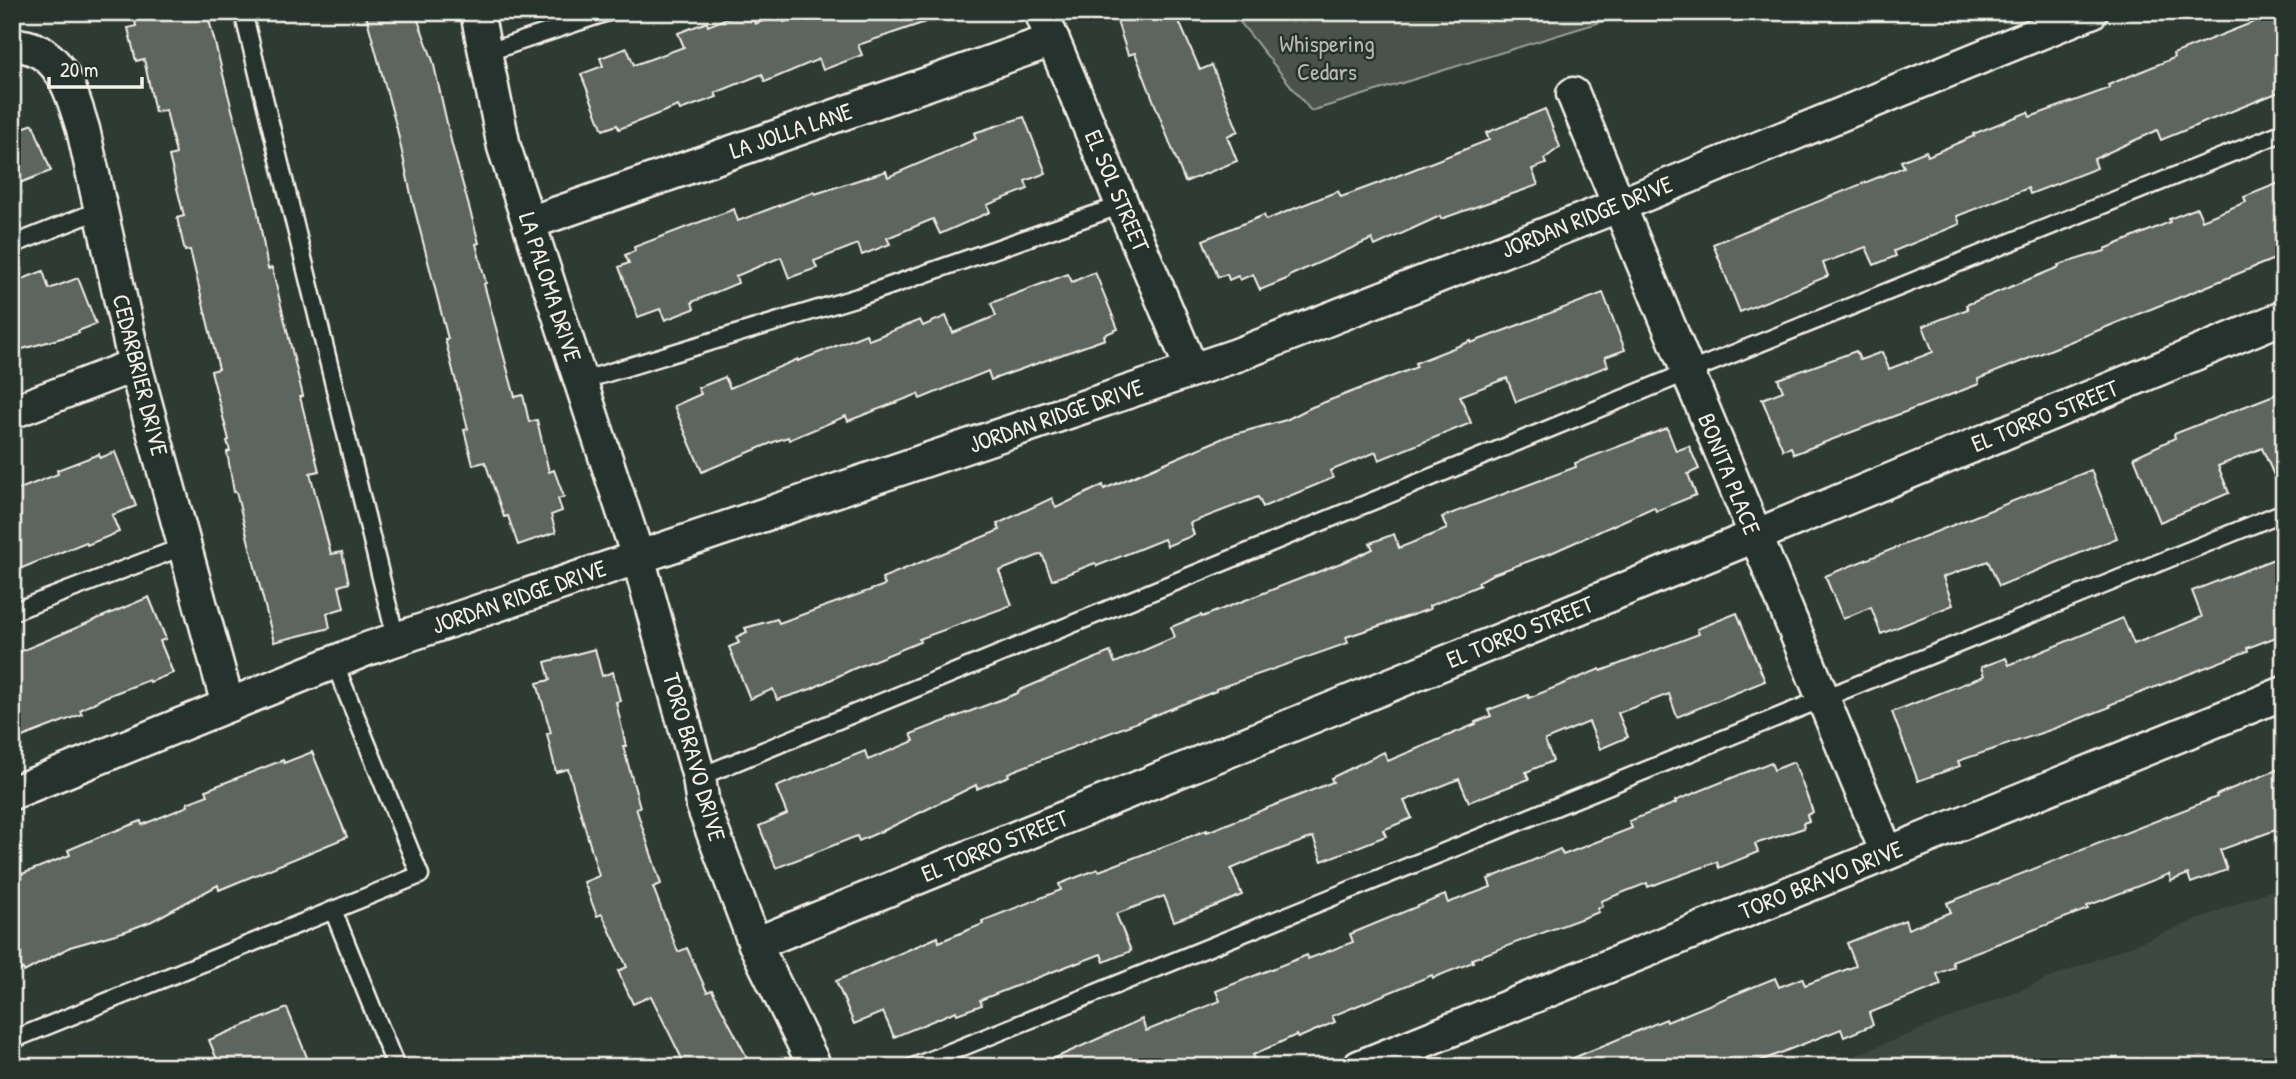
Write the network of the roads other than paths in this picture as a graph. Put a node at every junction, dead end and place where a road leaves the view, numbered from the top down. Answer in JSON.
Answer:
{"nodes":[{"id":1,"x":243,"y":12,"type":"edge"},
{"id":2,"x":477,"y":12,"type":"edge"},
{"id":3,"x":608,"y":12,"type":"edge"},
{"id":4,"x":2091,"y":12,"type":"edge"},
{"id":5,"x":1047,"y":26,"type":"edge"},
{"id":6,"x":12,"y":45,"type":"edge"},
{"id":7,"x":485,"y":53,"type":"junction"},
{"id":8,"x":1573,"y":93,"type":"dead end"},
{"id":9,"x":2284,"y":132,"type":"edge"},
{"id":10,"x":1122,"y":205,"type":"junction"},
{"id":11,"x":1620,"y":205,"type":"junction"},
{"id":12,"x":100,"y":210,"type":"junction"},
{"id":13,"x":529,"y":223,"type":"junction"},
{"id":14,"x":12,"y":245,"type":"edge"},
{"id":15,"x":2284,"y":317,"type":"edge"},
{"id":16,"x":135,"y":365,"type":"junction"},
{"id":17,"x":1192,"y":370,"type":"junction"},
{"id":18,"x":1688,"y":372,"type":"junction"},
{"id":19,"x":581,"y":381,"type":"junction"},
{"id":20,"x":12,"y":412,"type":"edge"},
{"id":21,"x":2284,"y":512,"type":"edge"},
{"id":22,"x":1755,"y":536,"type":"junction"},
{"id":23,"x":185,"y":546,"type":"junction"},
{"id":24,"x":638,"y":557,"type":"junction"},
{"id":25,"x":12,"y":612,"type":"edge"},
{"id":26,"x":396,"y":639,"type":"junction"},
{"id":27,"x":334,"y":662,"type":"junction"},
{"id":28,"x":2284,"y":693,"type":"edge"},
{"id":29,"x":1822,"y":698,"type":"junction"},
{"id":30,"x":229,"y":705,"type":"junction"},
{"id":31,"x":699,"y":777,"type":"junction"},
{"id":32,"x":12,"y":793,"type":"edge"},
{"id":33,"x":1887,"y":853,"type":"junction"},
{"id":34,"x":334,"y":910,"type":"junction"},
{"id":35,"x":755,"y":944,"type":"junction"},
{"id":36,"x":12,"y":1041,"type":"edge"},
{"id":37,"x":396,"y":1067,"type":"edge"},
{"id":38,"x":816,"y":1067,"type":"edge"},
{"id":39,"x":913,"y":1067,"type":"edge"},
{"id":40,"x":1359,"y":1067,"type":"edge"}],
"edges":[{"from":1,"to":26,"type":"lane"},
{"from":2,"to":7,"type":"street","name":"LA PALOMA DRIVE"},
{"from":3,"to":7,"type":"lane"},
{"from":4,"to":11,"type":"street","name":"JORDAN RIDGE DRIVE"},
{"from":5,"to":10,"type":"street","name":"EL SOL STREET"},
{"from":5,"to":13,"type":"street","name":"LA JOLLA LANE"},
{"from":6,"to":12,"type":"street","name":"CEDARBRIER DRIVE"},
{"from":7,"to":13,"type":"street","name":"LA PALOMA DRIVE"},
{"from":8,"to":11,"type":"street","name":"BONITA PLACE"},
{"from":9,"to":18,"type":"lane"},
{"from":10,"to":17,"type":"street","name":"EL SOL STREET"},
{"from":10,"to":19,"type":"lane"},
{"from":11,"to":17,"type":"street","name":"JORDAN RIDGE DRIVE"},
{"from":11,"to":18,"type":"street","name":"BONITA PLACE"},
{"from":12,"to":14,"type":"lane"},
{"from":12,"to":16,"type":"street","name":"CEDARBRIER DRIVE"},
{"from":13,"to":19,"type":"street","name":"LA PALOMA DRIVE"},
{"from":15,"to":22,"type":"street","name":"EL TORRO STREET"},
{"from":16,"to":20,"type":"street"},
{"from":16,"to":23,"type":"street","name":"CEDARBRIER DRIVE"},
{"from":17,"to":24,"type":"street","name":"JORDAN RIDGE DRIVE"},
{"from":18,"to":22,"type":"street","name":"BONITA PLACE"},
{"from":18,"to":31,"type":"lane"},
{"from":19,"to":24,"type":"street","name":"LA PALOMA DRIVE"},
{"from":21,"to":29,"type":"lane"},
{"from":22,"to":29,"type":"street","name":"BONITA PLACE"},
{"from":22,"to":35,"type":"street","name":"EL TORRO STREET"},
{"from":23,"to":25,"type":"lane"},
{"from":23,"to":30,"type":"street","name":"CEDARBRIER DRIVE"},
{"from":24,"to":26,"type":"street","name":"JORDAN RIDGE DRIVE"},
{"from":24,"to":31,"type":"street","name":"TORO BRAVO DRIVE"},
{"from":26,"to":27,"type":"street","name":"JORDAN RIDGE DRIVE"},
{"from":27,"to":30,"type":"street","name":"JORDAN RIDGE DRIVE"},
{"from":27,"to":34,"type":"lane"},
{"from":28,"to":33,"type":"street","name":"TORO BRAVO DRIVE"},
{"from":29,"to":33,"type":"street","name":"BONITA PLACE"},
{"from":29,"to":39,"type":"lane"},
{"from":30,"to":32,"type":"street","name":"JORDAN RIDGE DRIVE"},
{"from":31,"to":35,"type":"street","name":"TORO BRAVO DRIVE"},
{"from":33,"to":40,"type":"street","name":"TORO BRAVO DRIVE"},
{"from":34,"to":36,"type":"lane"},
{"from":34,"to":37,"type":"lane"},
{"from":35,"to":38,"type":"street","name":"TORO BRAVO DRIVE"}]}
